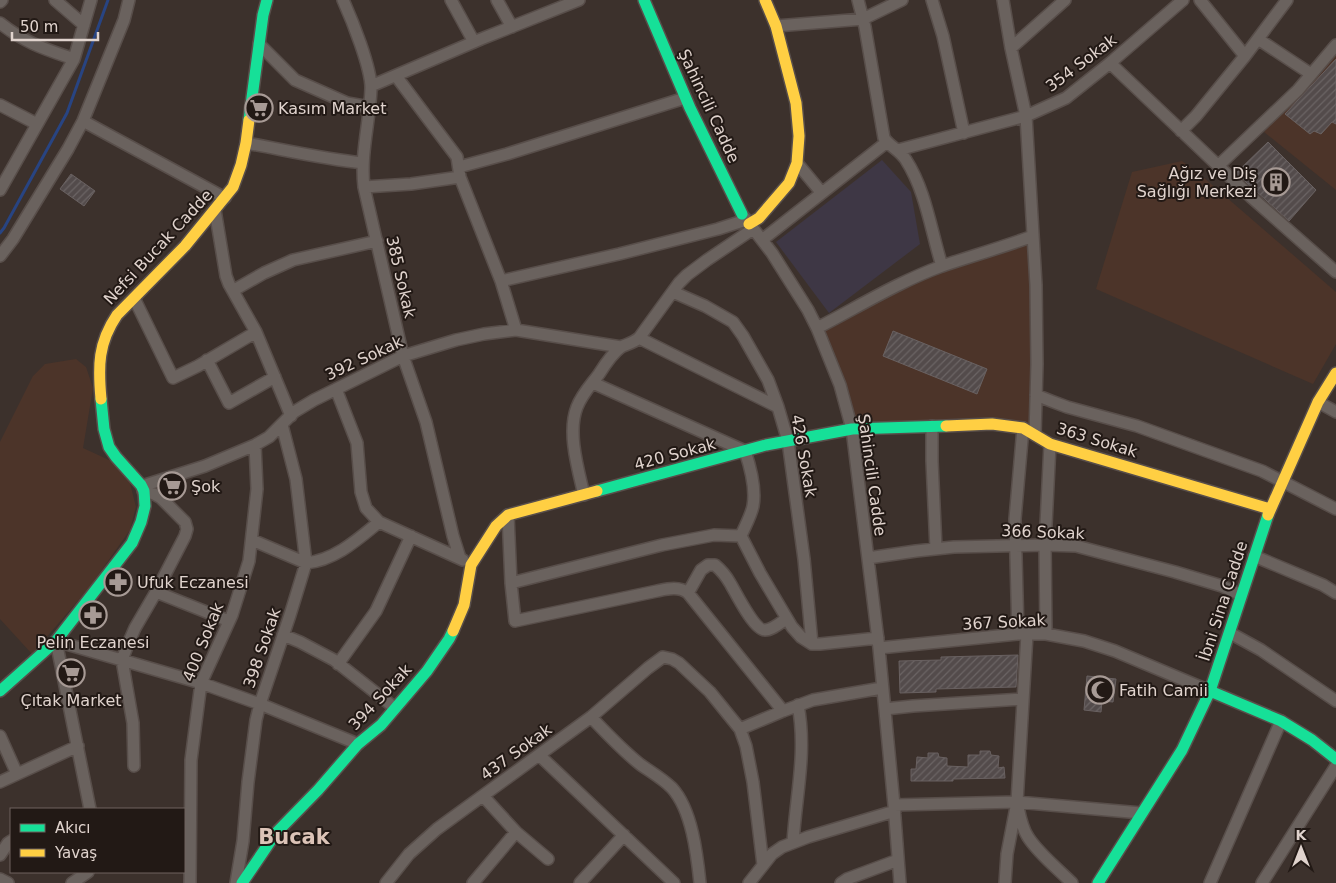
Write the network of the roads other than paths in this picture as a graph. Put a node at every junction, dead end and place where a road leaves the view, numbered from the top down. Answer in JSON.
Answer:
{"nodes":[{"id":1,"x":55,"y":0,"type":"edge"},
{"id":2,"x":91,"y":0,"type":"edge"},
{"id":3,"x":129,"y":0,"type":"edge"},
{"id":4,"x":268,"y":0,"type":"edge"},
{"id":5,"x":343,"y":0,"type":"edge"},
{"id":6,"x":451,"y":0,"type":"edge"},
{"id":7,"x":497,"y":0,"type":"edge"},
{"id":8,"x":644,"y":0,"type":"edge"},
{"id":9,"x":765,"y":0,"type":"edge"},
{"id":10,"x":858,"y":0,"type":"edge"},
{"id":11,"x":902,"y":0,"type":"edge"},
{"id":12,"x":932,"y":0,"type":"edge"},
{"id":13,"x":1003,"y":0,"type":"edge"},
{"id":14,"x":1065,"y":0,"type":"edge"},
{"id":15,"x":1183,"y":0,"type":"edge"},
{"id":16,"x":1200,"y":0,"type":"edge"},
{"id":17,"x":1287,"y":0,"type":"edge"},
{"id":18,"x":572,"y":2,"type":"edge"},
{"id":19,"x":863,"y":19,"type":"junction"},
{"id":20,"x":0,"y":23,"type":"edge"},
{"id":21,"x":84,"y":24,"type":"junction"},
{"id":22,"x":776,"y":26,"type":"junction"},
{"id":23,"x":512,"y":27,"type":"junction"},
{"id":24,"x":1258,"y":39,"type":"junction"},
{"id":25,"x":474,"y":42,"type":"junction"},
{"id":26,"x":259,"y":44,"type":"junction"},
{"id":27,"x":1336,"y":45,"type":"edge"},
{"id":28,"x":1012,"y":48,"type":"junction"},
{"id":29,"x":1245,"y":56,"type":"junction"},
{"id":30,"x":74,"y":59,"type":"junction"},
{"id":31,"x":1110,"y":63,"type":"junction"},
{"id":32,"x":1311,"y":74,"type":"junction"},
{"id":33,"x":396,"y":76,"type":"junction"},
{"id":34,"x":371,"y":86,"type":"junction"},
{"id":35,"x":686,"y":98,"type":"junction"},
{"id":36,"x":0,"y":105,"type":"edge"},
{"id":37,"x":369,"y":107,"type":"junction"},
{"id":38,"x":1026,"y":116,"type":"junction"},
{"id":39,"x":83,"y":121,"type":"junction"},
{"id":40,"x":37,"y":124,"type":"junction"},
{"id":41,"x":1181,"y":131,"type":"junction"},
{"id":42,"x":964,"y":133,"type":"junction"},
{"id":43,"x":887,"y":142,"type":"junction"},
{"id":44,"x":246,"y":143,"type":"junction"},
{"id":45,"x":898,"y":150,"type":"junction"},
{"id":46,"x":797,"y":163,"type":"junction"},
{"id":47,"x":363,"y":164,"type":"junction"},
{"id":48,"x":1218,"y":166,"type":"junction"},
{"id":49,"x":460,"y":172,"type":"junction"},
{"id":50,"x":4,"y":176,"type":"edge"},
{"id":51,"x":364,"y":188,"type":"junction"},
{"id":52,"x":0,"y":190,"type":"edge"},
{"id":53,"x":821,"y":192,"type":"junction"},
{"id":54,"x":225,"y":198,"type":"junction"},
{"id":55,"x":215,"y":210,"type":"junction"},
{"id":56,"x":748,"y":222,"type":"junction"},
{"id":57,"x":1033,"y":236,"type":"junction"},
{"id":58,"x":762,"y":240,"type":"junction"},
{"id":59,"x":377,"y":241,"type":"junction"},
{"id":60,"x":0,"y":256,"type":"edge"},
{"id":61,"x":942,"y":266,"type":"junction"},
{"id":62,"x":1336,"y":272,"type":"edge"},
{"id":63,"x":501,"y":281,"type":"junction"},
{"id":64,"x":234,"y":290,"type":"junction"},
{"id":65,"x":673,"y":292,"type":"junction"},
{"id":66,"x":134,"y":298,"type":"junction"},
{"id":67,"x":817,"y":328,"type":"junction"},
{"id":68,"x":516,"y":330,"type":"junction"},
{"id":69,"x":256,"y":332,"type":"junction"},
{"id":70,"x":639,"y":338,"type":"junction"},
{"id":71,"x":621,"y":347,"type":"junction"},
{"id":72,"x":403,"y":356,"type":"junction"},
{"id":73,"x":207,"y":360,"type":"junction"},
{"id":74,"x":1336,"y":373,"type":"edge"},
{"id":75,"x":275,"y":377,"type":"junction"},
{"id":76,"x":593,"y":383,"type":"junction"},
{"id":77,"x":336,"y":389,"type":"junction"},
{"id":78,"x":1036,"y":395,"type":"junction"},
{"id":79,"x":1318,"y":402,"type":"junction"},
{"id":80,"x":778,"y":407,"type":"junction"},
{"id":81,"x":1336,"y":412,"type":"edge"},
{"id":82,"x":291,"y":416,"type":"junction"},
{"id":83,"x":282,"y":425,"type":"junction"},
{"id":84,"x":932,"y":426,"type":"junction"},
{"id":85,"x":1023,"y":428,"type":"junction"},
{"id":86,"x":852,"y":429,"type":"junction"},
{"id":87,"x":1035,"y":435,"type":"junction"},
{"id":88,"x":788,"y":441,"type":"junction"},
{"id":89,"x":1050,"y":444,"type":"junction"},
{"id":90,"x":255,"y":445,"type":"junction"},
{"id":91,"x":745,"y":451,"type":"junction"},
{"id":92,"x":1282,"y":481,"type":"junction"},
{"id":93,"x":143,"y":489,"type":"junction"},
{"id":94,"x":584,"y":495,"type":"junction"},
{"id":95,"x":1270,"y":509,"type":"junction"},
{"id":96,"x":1336,"y":509,"type":"edge"},
{"id":97,"x":508,"y":515,"type":"junction"},
{"id":98,"x":379,"y":522,"type":"junction"},
{"id":99,"x":411,"y":536,"type":"junction"},
{"id":100,"x":741,"y":536,"type":"junction"},
{"id":101,"x":252,"y":540,"type":"junction"},
{"id":102,"x":1016,"y":545,"type":"junction"},
{"id":103,"x":1045,"y":545,"type":"junction"},
{"id":104,"x":936,"y":549,"type":"junction"},
{"id":105,"x":1254,"y":556,"type":"junction"},
{"id":106,"x":460,"y":558,"type":"junction"},
{"id":107,"x":868,"y":558,"type":"junction"},
{"id":108,"x":306,"y":563,"type":"junction"},
{"id":109,"x":471,"y":565,"type":"junction"},
{"id":110,"x":511,"y":583,"type":"junction"},
{"id":111,"x":156,"y":592,"type":"junction"},
{"id":112,"x":688,"y":593,"type":"junction"},
{"id":113,"x":1336,"y":593,"type":"edge"},
{"id":114,"x":1241,"y":595,"type":"junction"},
{"id":115,"x":786,"y":619,"type":"junction"},
{"id":116,"x":229,"y":621,"type":"junction"},
{"id":117,"x":1230,"y":633,"type":"junction"},
{"id":118,"x":1022,"y":634,"type":"junction"},
{"id":119,"x":1046,"y":634,"type":"junction"},
{"id":120,"x":283,"y":635,"type":"junction"},
{"id":121,"x":56,"y":641,"type":"junction"},
{"id":122,"x":878,"y":643,"type":"junction"},
{"id":123,"x":812,"y":644,"type":"junction"},
{"id":124,"x":122,"y":660,"type":"junction"},
{"id":125,"x":338,"y":664,"type":"junction"},
{"id":126,"x":201,"y":683,"type":"junction"},
{"id":127,"x":882,"y":688,"type":"junction"},
{"id":128,"x":0,"y":691,"type":"edge"},
{"id":129,"x":1210,"y":691,"type":"junction"},
{"id":130,"x":1023,"y":699,"type":"junction"},
{"id":131,"x":1336,"y":701,"type":"edge"},
{"id":132,"x":260,"y":704,"type":"junction"},
{"id":133,"x":798,"y":705,"type":"junction"},
{"id":134,"x":395,"y":708,"type":"junction"},
{"id":135,"x":885,"y":709,"type":"junction"},
{"id":136,"x":783,"y":711,"type":"junction"},
{"id":137,"x":591,"y":717,"type":"junction"},
{"id":138,"x":1281,"y":721,"type":"junction"},
{"id":139,"x":740,"y":729,"type":"junction"},
{"id":140,"x":0,"y":736,"type":"edge"},
{"id":141,"x":358,"y":744,"type":"junction"},
{"id":142,"x":78,"y":746,"type":"junction"},
{"id":143,"x":539,"y":755,"type":"junction"},
{"id":144,"x":1336,"y":759,"type":"edge"},
{"id":145,"x":134,"y":766,"type":"dead end"},
{"id":146,"x":1336,"y":766,"type":"edge"},
{"id":147,"x":17,"y":774,"type":"junction"},
{"id":148,"x":0,"y":782,"type":"edge"},
{"id":149,"x":483,"y":796,"type":"junction"},
{"id":150,"x":1017,"y":802,"type":"junction"},
{"id":151,"x":86,"y":808,"type":"edge"},
{"id":152,"x":895,"y":808,"type":"junction"},
{"id":153,"x":1141,"y":813,"type":"junction"},
{"id":154,"x":516,"y":832,"type":"junction"},
{"id":155,"x":624,"y":835,"type":"junction"},
{"id":156,"x":10,"y":842,"type":"edge"},
{"id":157,"x":793,"y":842,"type":"junction"},
{"id":158,"x":0,"y":855,"type":"edge"},
{"id":159,"x":548,"y":859,"type":"dead end"},
{"id":160,"x":898,"y":860,"type":"junction"},
{"id":161,"x":763,"y":864,"type":"junction"},
{"id":162,"x":87,"y":873,"type":"edge"},
{"id":163,"x":0,"y":880,"type":"edge"},
{"id":164,"x":669,"y":881,"type":"edge"},
{"id":165,"x":8,"y":883,"type":"edge"},
{"id":166,"x":72,"y":883,"type":"edge"},
{"id":167,"x":190,"y":883,"type":"edge"},
{"id":168,"x":236,"y":883,"type":"edge"},
{"id":169,"x":242,"y":883,"type":"edge"},
{"id":170,"x":386,"y":883,"type":"edge"},
{"id":171,"x":473,"y":883,"type":"edge"},
{"id":172,"x":580,"y":883,"type":"edge"},
{"id":173,"x":700,"y":883,"type":"edge"},
{"id":174,"x":749,"y":883,"type":"edge"},
{"id":175,"x":841,"y":883,"type":"edge"},
{"id":176,"x":900,"y":883,"type":"edge"},
{"id":177,"x":1005,"y":883,"type":"edge"},
{"id":178,"x":1072,"y":883,"type":"edge"},
{"id":179,"x":1098,"y":883,"type":"edge"},
{"id":180,"x":1210,"y":883,"type":"edge"},
{"id":181,"x":1262,"y":883,"type":"edge"}],
"edges":[{"from":1,"to":21,"type":"street"},
{"from":2,"to":21,"type":"street"},
{"from":3,"to":39,"type":"street"},
{"from":4,"to":26,"type":"street","name":"Nefsi Bucak Cadde"},
{"from":5,"to":34,"type":"street","name":"385 Sokak"},
{"from":6,"to":25,"type":"street"},
{"from":7,"to":23,"type":"street"},
{"from":8,"to":35,"type":"street","name":"Şahincili Cadde"},
{"from":9,"to":22,"type":"street"},
{"from":10,"to":19,"type":"street"},
{"from":11,"to":19,"type":"street"},
{"from":12,"to":42,"type":"street"},
{"from":13,"to":28,"type":"street"},
{"from":14,"to":28,"type":"street"},
{"from":15,"to":31,"type":"street","name":"354 Sokak"},
{"from":16,"to":29,"type":"street"},
{"from":17,"to":24,"type":"street"},
{"from":18,"to":23,"type":"street"},
{"from":19,"to":22,"type":"street"},
{"from":19,"to":43,"type":"street"},
{"from":20,"to":30,"type":"street"},
{"from":21,"to":30,"type":"street"},
{"from":22,"to":46,"type":"street"},
{"from":23,"to":25,"type":"street"},
{"from":24,"to":29,"type":"street"},
{"from":24,"to":32,"type":"street"},
{"from":25,"to":33,"type":"street"},
{"from":26,"to":37,"type":"street"},
{"from":26,"to":44,"type":"street","name":"Nefsi Bucak Cadde"},
{"from":27,"to":32,"type":"street"},
{"from":28,"to":38,"type":"street"},
{"from":29,"to":41,"type":"street"},
{"from":30,"to":40,"type":"street"},
{"from":31,"to":38,"type":"street","name":"354 Sokak"},
{"from":31,"to":41,"type":"street"},
{"from":32,"to":48,"type":"street"},
{"from":33,"to":34,"type":"street"},
{"from":33,"to":49,"type":"street"},
{"from":34,"to":37,"type":"street","name":"385 Sokak"},
{"from":35,"to":49,"type":"street"},
{"from":35,"to":56,"type":"street","name":"Şahincili Cadde"},
{"from":36,"to":40,"type":"street"},
{"from":37,"to":47,"type":"street","name":"385 Sokak"},
{"from":38,"to":42,"type":"street","name":"354 Sokak"},
{"from":38,"to":57,"type":"street"},
{"from":39,"to":54,"type":"street"},
{"from":39,"to":60,"type":"street"},
{"from":40,"to":50,"type":"street"},
{"from":41,"to":48,"type":"street"},
{"from":42,"to":45,"type":"street","name":"354 Sokak"},
{"from":43,"to":45,"type":"street"},
{"from":43,"to":53,"type":"street"},
{"from":44,"to":47,"type":"street"},
{"from":44,"to":54,"type":"street","name":"Nefsi Bucak Cadde"},
{"from":45,"to":61,"type":"street"},
{"from":46,"to":53,"type":"street"},
{"from":46,"to":56,"type":"street"},
{"from":47,"to":51,"type":"street","name":"385 Sokak"},
{"from":48,"to":62,"type":"street"},
{"from":49,"to":51,"type":"street"},
{"from":49,"to":63,"type":"street"},
{"from":50,"to":52,"type":"street"},
{"from":51,"to":59,"type":"street","name":"385 Sokak"},
{"from":53,"to":58,"type":"street"},
{"from":54,"to":55,"type":"street","name":"Nefsi Bucak Cadde"},
{"from":55,"to":64,"type":"street"},
{"from":55,"to":66,"type":"street","name":"Nefsi Bucak Cadde"},
{"from":56,"to":58,"type":"street","name":"Şahincili Cadde"},
{"from":56,"to":63,"type":"street"},
{"from":56,"to":65,"type":"street"},
{"from":57,"to":61,"type":"street"},
{"from":57,"to":78,"type":"street"},
{"from":58,"to":67,"type":"street","name":"Şahincili Cadde"},
{"from":59,"to":64,"type":"street"},
{"from":59,"to":72,"type":"street","name":"385 Sokak"},
{"from":61,"to":67,"type":"street"},
{"from":63,"to":68,"type":"street"},
{"from":64,"to":69,"type":"street"},
{"from":65,"to":70,"type":"street"},
{"from":65,"to":80,"type":"street","name":"426 Sokak"},
{"from":66,"to":73,"type":"street"},
{"from":66,"to":93,"type":"street","name":"Nefsi Bucak Cadde"},
{"from":67,"to":86,"type":"street","name":"Şahincili Cadde"},
{"from":68,"to":71,"type":"street","name":"392 Sokak"},
{"from":68,"to":72,"type":"street","name":"392 Sokak"},
{"from":69,"to":73,"type":"street"},
{"from":69,"to":75,"type":"street"},
{"from":70,"to":71,"type":"street"},
{"from":70,"to":80,"type":"street"},
{"from":71,"to":76,"type":"street"},
{"from":72,"to":77,"type":"street","name":"392 Sokak"},
{"from":72,"to":106,"type":"street","name":"385 Sokak"},
{"from":73,"to":75,"type":"street"},
{"from":74,"to":79,"type":"street","name":"İbni Sina Cadde"},
{"from":75,"to":82,"type":"street"},
{"from":76,"to":91,"type":"street"},
{"from":76,"to":94,"type":"street"},
{"from":77,"to":82,"type":"street","name":"392 Sokak"},
{"from":77,"to":98,"type":"street"},
{"from":78,"to":87,"type":"street"},
{"from":78,"to":92,"type":"street"},
{"from":79,"to":81,"type":"street"},
{"from":79,"to":92,"type":"street","name":"İbni Sina Cadde"},
{"from":80,"to":88,"type":"street","name":"426 Sokak"},
{"from":82,"to":83,"type":"street","name":"392 Sokak"},
{"from":83,"to":90,"type":"street","name":"392 Sokak"},
{"from":83,"to":108,"type":"street","name":"398 Sokak"},
{"from":84,"to":85,"type":"street","name":"363 Sokak"},
{"from":84,"to":86,"type":"street","name":"363 Sokak"},
{"from":84,"to":104,"type":"street"},
{"from":85,"to":87,"type":"street","name":"363 Sokak"},
{"from":85,"to":102,"type":"street"},
{"from":86,"to":88,"type":"street","name":"420 Sokak"},
{"from":86,"to":107,"type":"street","name":"Şahincili Cadde"},
{"from":87,"to":89,"type":"street","name":"363 Sokak"},
{"from":88,"to":91,"type":"street","name":"420 Sokak"},
{"from":88,"to":123,"type":"street","name":"426 Sokak"},
{"from":89,"to":95,"type":"street","name":"363 Sokak"},
{"from":89,"to":103,"type":"street"},
{"from":90,"to":93,"type":"street","name":"392 Sokak"},
{"from":90,"to":101,"type":"street","name":"400 Sokak"},
{"from":91,"to":94,"type":"street","name":"420 Sokak"},
{"from":91,"to":100,"type":"street"},
{"from":92,"to":95,"type":"street","name":"İbni Sina Cadde"},
{"from":92,"to":96,"type":"street"},
{"from":93,"to":111,"type":"street"},
{"from":93,"to":121,"type":"street"},
{"from":94,"to":97,"type":"street","name":"420 Sokak"},
{"from":95,"to":105,"type":"street","name":"İbni Sina Cadde"},
{"from":97,"to":109,"type":"street","name":"394 Sokak"},
{"from":97,"to":110,"type":"street"},
{"from":98,"to":99,"type":"street"},
{"from":98,"to":108,"type":"street"},
{"from":99,"to":106,"type":"street"},
{"from":99,"to":125,"type":"street"},
{"from":100,"to":110,"type":"street"},
{"from":100,"to":115,"type":"street"},
{"from":101,"to":108,"type":"street"},
{"from":101,"to":116,"type":"street","name":"400 Sokak"},
{"from":102,"to":103,"type":"street","name":"366 Sokak"},
{"from":102,"to":104,"type":"street","name":"366 Sokak"},
{"from":102,"to":118,"type":"street"},
{"from":103,"to":114,"type":"street","name":"366 Sokak"},
{"from":103,"to":119,"type":"street"},
{"from":104,"to":107,"type":"street","name":"366 Sokak"},
{"from":105,"to":113,"type":"street"},
{"from":105,"to":114,"type":"street","name":"İbni Sina Cadde"},
{"from":106,"to":109,"type":"street"},
{"from":107,"to":122,"type":"street","name":"Şahincili Cadde"},
{"from":108,"to":120,"type":"street","name":"398 Sokak"},
{"from":109,"to":134,"type":"street","name":"394 Sokak"},
{"from":110,"to":112,"type":"street"},
{"from":111,"to":116,"type":"street"},
{"from":111,"to":124,"type":"street"},
{"from":112,"to":115,"type":"street"},
{"from":112,"to":136,"type":"street"},
{"from":114,"to":117,"type":"street","name":"İbni Sina Cadde"},
{"from":115,"to":123,"type":"street"},
{"from":116,"to":126,"type":"street","name":"400 Sokak"},
{"from":117,"to":129,"type":"street","name":"İbni Sina Cadde"},
{"from":117,"to":131,"type":"street"},
{"from":118,"to":119,"type":"street","name":"367 Sokak"},
{"from":118,"to":122,"type":"street","name":"367 Sokak"},
{"from":118,"to":130,"type":"street"},
{"from":119,"to":129,"type":"street","name":"367 Sokak"},
{"from":120,"to":125,"type":"street"},
{"from":120,"to":132,"type":"street","name":"398 Sokak"},
{"from":121,"to":124,"type":"street"},
{"from":121,"to":128,"type":"street"},
{"from":121,"to":142,"type":"street"},
{"from":122,"to":123,"type":"street","name":"367 Sokak"},
{"from":122,"to":127,"type":"street","name":"Şahincili Cadde"},
{"from":124,"to":126,"type":"street"},
{"from":124,"to":145,"type":"street"},
{"from":125,"to":134,"type":"street"},
{"from":126,"to":132,"type":"street"},
{"from":126,"to":167,"type":"street","name":"400 Sokak"},
{"from":127,"to":133,"type":"street"},
{"from":127,"to":135,"type":"street","name":"Şahincili Cadde"},
{"from":129,"to":138,"type":"street"},
{"from":129,"to":153,"type":"street","name":"İbni Sina Cadde"},
{"from":130,"to":135,"type":"street"},
{"from":130,"to":150,"type":"street"},
{"from":132,"to":141,"type":"street"},
{"from":132,"to":168,"type":"street","name":"398 Sokak"},
{"from":133,"to":136,"type":"street"},
{"from":133,"to":157,"type":"street"},
{"from":134,"to":141,"type":"street","name":"394 Sokak"},
{"from":135,"to":152,"type":"street","name":"Şahincili Cadde"},
{"from":136,"to":139,"type":"street"},
{"from":137,"to":139,"type":"street","name":"437 Sokak"},
{"from":137,"to":143,"type":"street","name":"437 Sokak"},
{"from":137,"to":173,"type":"street"},
{"from":138,"to":144,"type":"street"},
{"from":138,"to":180,"type":"street"},
{"from":139,"to":161,"type":"street"},
{"from":140,"to":147,"type":"street"},
{"from":141,"to":169,"type":"street","name":"394 Sokak"},
{"from":142,"to":147,"type":"street"},
{"from":142,"to":151,"type":"street"},
{"from":143,"to":149,"type":"street","name":"437 Sokak"},
{"from":143,"to":155,"type":"street"},
{"from":146,"to":181,"type":"street"},
{"from":147,"to":148,"type":"street"},
{"from":149,"to":154,"type":"street"},
{"from":149,"to":170,"type":"street","name":"437 Sokak"},
{"from":150,"to":152,"type":"street"},
{"from":150,"to":153,"type":"street"},
{"from":150,"to":177,"type":"street"},
{"from":150,"to":178,"type":"street"},
{"from":152,"to":157,"type":"street"},
{"from":152,"to":160,"type":"street","name":"Şahincili Cadde"},
{"from":153,"to":179,"type":"street","name":"İbni Sina Cadde"},
{"from":154,"to":159,"type":"street"},
{"from":154,"to":171,"type":"street"},
{"from":155,"to":164,"type":"street"},
{"from":155,"to":172,"type":"street"},
{"from":156,"to":158,"type":"street"},
{"from":157,"to":161,"type":"street"},
{"from":160,"to":175,"type":"street"},
{"from":160,"to":176,"type":"street","name":"Şahincili Cadde"},
{"from":161,"to":174,"type":"street"},
{"from":162,"to":166,"type":"street"},
{"from":163,"to":165,"type":"street"}]}
